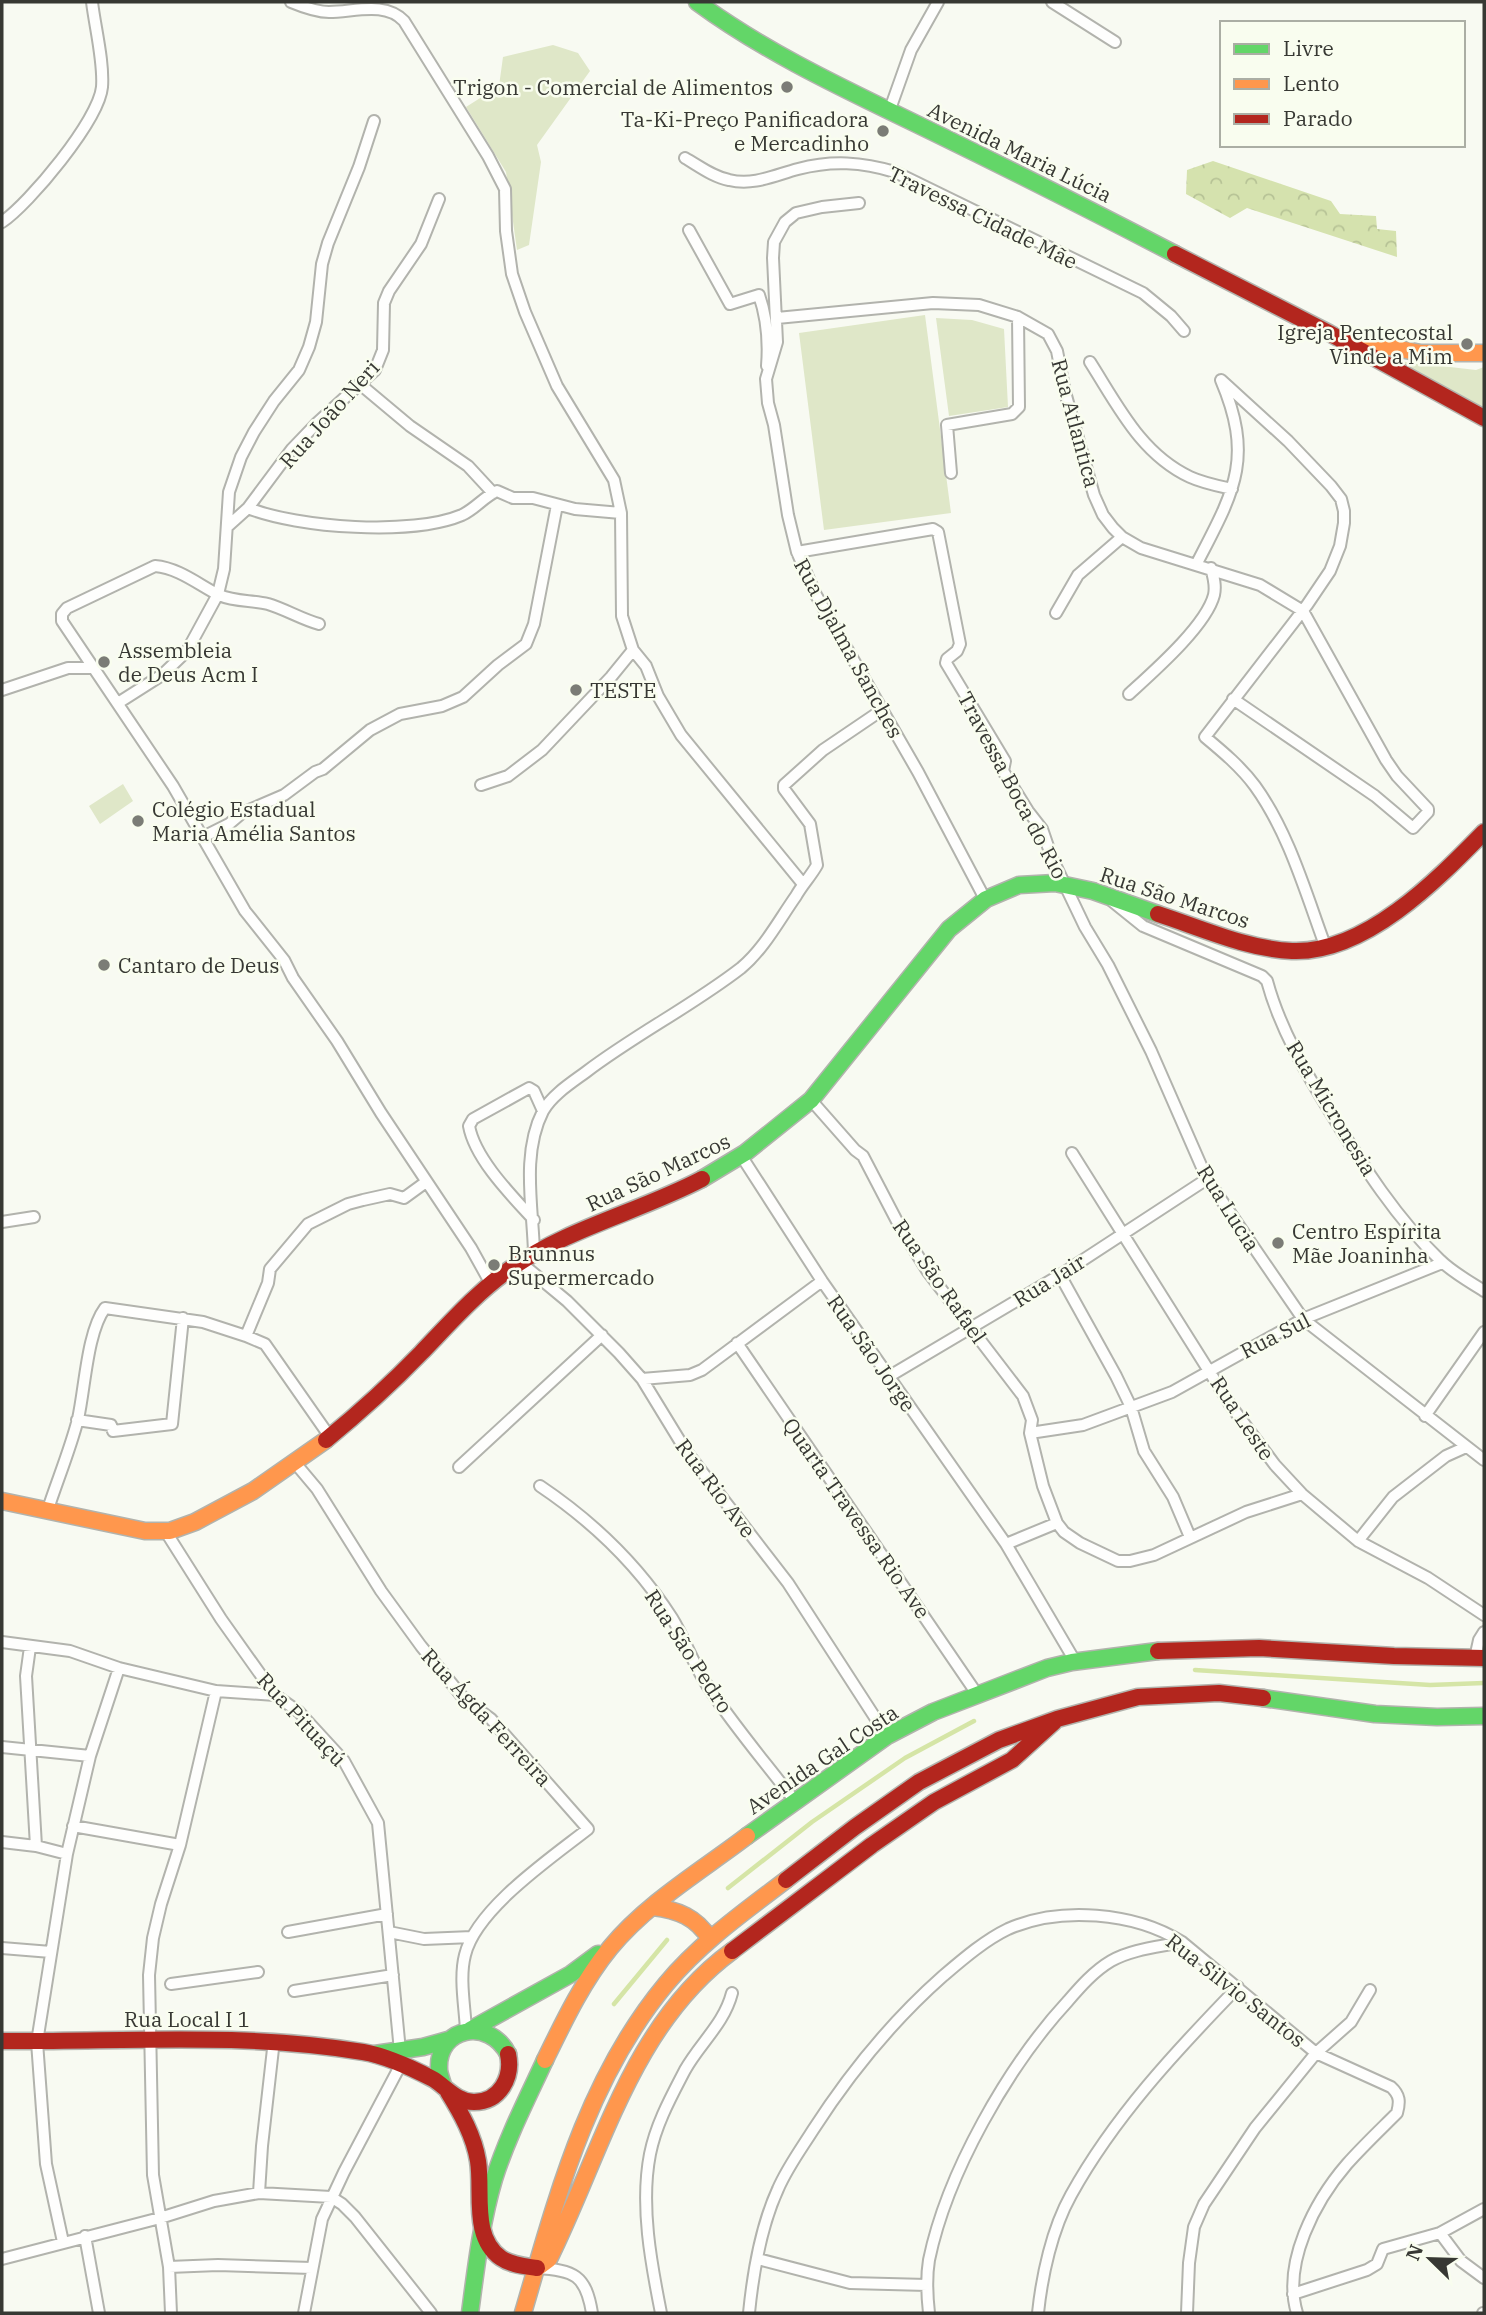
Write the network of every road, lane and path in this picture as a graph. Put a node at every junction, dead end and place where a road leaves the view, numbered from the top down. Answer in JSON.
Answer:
{"nodes":[{"id":1,"x":92,"y":2,"type":"edge"},
{"id":2,"x":291,"y":2,"type":"edge"},
{"id":3,"x":698,"y":2,"type":"edge"},
{"id":4,"x":938,"y":2,"type":"edge"},
{"id":5,"x":1052,"y":2,"type":"edge"},
{"id":6,"x":1115,"y":42,"type":"dead end"},
{"id":7,"x":890,"y":111,"type":"junction"},
{"id":8,"x":374,"y":121,"type":"dead end"},
{"id":9,"x":685,"y":158,"type":"dead end"},
{"id":10,"x":439,"y":200,"type":"dead end"},
{"id":11,"x":859,"y":203,"type":"dead end"},
{"id":12,"x":2,"y":222,"type":"edge"},
{"id":13,"x":689,"y":230,"type":"dead end"},
{"id":14,"x":1018,"y":317,"type":"junction"},
{"id":15,"x":777,"y":318,"type":"junction"},
{"id":16,"x":1184,"y":331,"type":"dead end"},
{"id":17,"x":1329,"y":332,"type":"junction"},
{"id":18,"x":1484,"y":353,"type":"edge"},
{"id":19,"x":1090,"y":362,"type":"dead end"},
{"id":20,"x":766,"y":379,"type":"junction"},
{"id":21,"x":361,"y":385,"type":"junction"},
{"id":22,"x":1484,"y":418,"type":"edge"},
{"id":23,"x":951,"y":473,"type":"dead end"},
{"id":24,"x":1232,"y":489,"type":"junction"},
{"id":25,"x":493,"y":493,"type":"junction"},
{"id":26,"x":557,"y":505,"type":"junction"},
{"id":27,"x":248,"y":508,"type":"junction"},
{"id":28,"x":621,"y":513,"type":"junction"},
{"id":29,"x":228,"y":526,"type":"junction"},
{"id":30,"x":1122,"y":537,"type":"junction"},
{"id":31,"x":797,"y":552,"type":"junction"},
{"id":32,"x":1196,"y":565,"type":"junction"},
{"id":33,"x":1211,"y":568,"type":"junction"},
{"id":34,"x":218,"y":594,"type":"junction"},
{"id":35,"x":1303,"y":611,"type":"junction"},
{"id":36,"x":1056,"y":613,"type":"dead end"},
{"id":37,"x":319,"y":624,"type":"dead end"},
{"id":38,"x":633,"y":650,"type":"junction"},
{"id":39,"x":94,"y":668,"type":"junction"},
{"id":40,"x":2,"y":690,"type":"edge"},
{"id":41,"x":1129,"y":694,"type":"dead end"},
{"id":42,"x":1233,"y":699,"type":"junction"},
{"id":43,"x":118,"y":703,"type":"junction"},
{"id":44,"x":882,"y":710,"type":"junction"},
{"id":45,"x":481,"y":785,"type":"dead end"},
{"id":46,"x":1484,"y":832,"type":"edge"},
{"id":47,"x":203,"y":837,"type":"junction"},
{"id":48,"x":803,"y":884,"type":"junction"},
{"id":49,"x":1066,"y":885,"type":"junction"},
{"id":50,"x":1108,"y":897,"type":"junction"},
{"id":51,"x":985,"y":899,"type":"junction"},
{"id":52,"x":1326,"y":948,"type":"junction"},
{"id":53,"x":811,"y":1100,"type":"junction"},
{"id":54,"x":543,"y":1111,"type":"junction"},
{"id":55,"x":1072,"y":1153,"type":"dead end"},
{"id":56,"x":742,"y":1157,"type":"junction"},
{"id":57,"x":1207,"y":1179,"type":"junction"},
{"id":58,"x":426,"y":1182,"type":"junction"},
{"id":59,"x":34,"y":1217,"type":"dead end"},
{"id":60,"x":534,"y":1220,"type":"junction"},
{"id":61,"x":2,"y":1222,"type":"edge"},
{"id":62,"x":1122,"y":1234,"type":"junction"},
{"id":63,"x":527,"y":1258,"type":"junction"},
{"id":64,"x":1443,"y":1263,"type":"junction"},
{"id":65,"x":1060,"y":1275,"type":"junction"},
{"id":66,"x":822,"y":1281,"type":"junction"},
{"id":67,"x":491,"y":1284,"type":"junction"},
{"id":68,"x":1484,"y":1291,"type":"edge"},
{"id":69,"x":183,"y":1318,"type":"junction"},
{"id":70,"x":1303,"y":1320,"type":"junction"},
{"id":71,"x":971,"y":1326,"type":"junction"},
{"id":72,"x":1484,"y":1332,"type":"edge"},
{"id":73,"x":602,"y":1335,"type":"junction"},
{"id":74,"x":246,"y":1336,"type":"junction"},
{"id":75,"x":737,"y":1343,"type":"junction"},
{"id":76,"x":1210,"y":1370,"type":"junction"},
{"id":77,"x":888,"y":1377,"type":"junction"},
{"id":78,"x":642,"y":1379,"type":"junction"},
{"id":79,"x":1130,"y":1407,"type":"junction"},
{"id":80,"x":1425,"y":1416,"type":"junction"},
{"id":81,"x":78,"y":1420,"type":"junction"},
{"id":82,"x":1030,"y":1433,"type":"junction"},
{"id":83,"x":330,"y":1437,"type":"junction"},
{"id":84,"x":1466,"y":1447,"type":"junction"},
{"id":85,"x":1484,"y":1460,"type":"edge"},
{"id":86,"x":296,"y":1464,"type":"junction"},
{"id":87,"x":459,"y":1467,"type":"dead end"},
{"id":88,"x":540,"y":1486,"type":"dead end"},
{"id":89,"x":1302,"y":1494,"type":"junction"},
{"id":90,"x":2,"y":1501,"type":"edge"},
{"id":91,"x":47,"y":1512,"type":"junction"},
{"id":92,"x":1057,"y":1523,"type":"junction"},
{"id":93,"x":166,"y":1532,"type":"junction"},
{"id":94,"x":1190,"y":1537,"type":"junction"},
{"id":95,"x":1358,"y":1541,"type":"junction"},
{"id":96,"x":1006,"y":1545,"type":"junction"},
{"id":97,"x":1484,"y":1615,"type":"edge"},
{"id":98,"x":1484,"y":1632,"type":"edge"},
{"id":99,"x":2,"y":1642,"type":"edge"},
{"id":100,"x":30,"y":1647,"type":"junction"},
{"id":101,"x":1480,"y":1658,"type":"edge"},
{"id":102,"x":1080,"y":1662,"type":"junction"},
{"id":103,"x":119,"y":1668,"type":"junction"},
{"id":104,"x":216,"y":1691,"type":"junction"},
{"id":105,"x":977,"y":1693,"type":"junction"},
{"id":106,"x":275,"y":1695,"type":"junction"},
{"id":107,"x":1484,"y":1716,"type":"edge"},
{"id":108,"x":1057,"y":1719,"type":"junction"},
{"id":109,"x":887,"y":1736,"type":"junction"},
{"id":110,"x":2,"y":1747,"type":"edge"},
{"id":111,"x":30,"y":1749,"type":"junction"},
{"id":112,"x":90,"y":1756,"type":"junction"},
{"id":113,"x":794,"y":1800,"type":"junction"},
{"id":114,"x":74,"y":1826,"type":"junction"},
{"id":115,"x":2,"y":1842,"type":"edge"},
{"id":116,"x":180,"y":1845,"type":"junction"},
{"id":117,"x":36,"y":1846,"type":"junction"},
{"id":118,"x":67,"y":1854,"type":"junction"},
{"id":119,"x":653,"y":1907,"type":"junction"},
{"id":120,"x":387,"y":1914,"type":"junction"},
{"id":121,"x":288,"y":1932,"type":"dead end"},
{"id":122,"x":389,"y":1932,"type":"junction"},
{"id":123,"x":472,"y":1937,"type":"junction"},
{"id":124,"x":710,"y":1939,"type":"junction"},
{"id":125,"x":1182,"y":1942,"type":"junction"},
{"id":126,"x":612,"y":1944,"type":"junction"},
{"id":127,"x":2,"y":1948,"type":"edge"},
{"id":128,"x":51,"y":1952,"type":"junction"},
{"id":129,"x":258,"y":1972,"type":"dead end"},
{"id":130,"x":705,"y":1974,"type":"junction"},
{"id":131,"x":393,"y":1975,"type":"junction"},
{"id":132,"x":171,"y":1984,"type":"dead end"},
{"id":133,"x":1238,"y":1987,"type":"junction"},
{"id":134,"x":1370,"y":1990,"type":"dead end"},
{"id":135,"x":294,"y":1991,"type":"dead end"},
{"id":136,"x":732,"y":1993,"type":"dead end"},
{"id":137,"x":471,"y":2030,"type":"junction"},
{"id":138,"x":151,"y":2039,"type":"junction"},
{"id":139,"x":274,"y":2040,"type":"junction"},
{"id":140,"x":448,"y":2040,"type":"junction"},
{"id":141,"x":2,"y":2041,"type":"edge"},
{"id":142,"x":37,"y":2042,"type":"junction"},
{"id":143,"x":1316,"y":2053,"type":"junction"},
{"id":144,"x":400,"y":2058,"type":"junction"},
{"id":145,"x":446,"y":2089,"type":"junction"},
{"id":146,"x":260,"y":2193,"type":"junction"},
{"id":147,"x":331,"y":2197,"type":"junction"},
{"id":148,"x":1484,"y":2209,"type":"edge"},
{"id":149,"x":160,"y":2218,"type":"junction"},
{"id":150,"x":482,"y":2230,"type":"junction"},
{"id":151,"x":1440,"y":2233,"type":"junction"},
{"id":152,"x":85,"y":2236,"type":"junction"},
{"id":153,"x":63,"y":2242,"type":"junction"},
{"id":154,"x":2,"y":2259,"type":"edge"},
{"id":155,"x":758,"y":2259,"type":"junction"},
{"id":156,"x":169,"y":2267,"type":"junction"},
{"id":157,"x":312,"y":2267,"type":"junction"},
{"id":158,"x":537,"y":2268,"type":"junction"},
{"id":159,"x":1484,"y":2278,"type":"edge"},
{"id":160,"x":927,"y":2285,"type":"junction"},
{"id":161,"x":1293,"y":2294,"type":"junction"},
{"id":162,"x":99,"y":2313,"type":"edge"},
{"id":163,"x":172,"y":2313,"type":"edge"},
{"id":164,"x":303,"y":2313,"type":"edge"},
{"id":165,"x":431,"y":2313,"type":"edge"},
{"id":166,"x":470,"y":2313,"type":"edge"},
{"id":167,"x":523,"y":2313,"type":"edge"},
{"id":168,"x":592,"y":2313,"type":"edge"},
{"id":169,"x":661,"y":2313,"type":"edge"},
{"id":170,"x":750,"y":2313,"type":"edge"},
{"id":171,"x":929,"y":2313,"type":"edge"},
{"id":172,"x":1038,"y":2313,"type":"edge"},
{"id":173,"x":1187,"y":2313,"type":"edge"},
{"id":174,"x":1297,"y":2313,"type":"edge"}],
"edges":[{"from":1,"to":12,"type":"street"},
{"from":2,"to":28,"type":"street"},
{"from":3,"to":7,"type":"main road","name":"Avenida Maria Lúcia"},
{"from":4,"to":7,"type":"street"},
{"from":5,"to":6,"type":"street"},
{"from":7,"to":17,"type":"main road","name":"Avenida Maria Lúcia"},
{"from":8,"to":29,"type":"street"},
{"from":9,"to":16,"type":"street","name":"Travessa Cidade Mãe"},
{"from":10,"to":21,"type":"street","name":"Rua João Neri"},
{"from":11,"to":15,"type":"street","name":"Rua Djalma Sanches"},
{"from":13,"to":20,"type":"street","name":"Rua Djalma Sanches"},
{"from":14,"to":15,"type":"street","name":"Rua Atlantica"},
{"from":14,"to":23,"type":"street"},
{"from":14,"to":30,"type":"street","name":"Rua Atlantica"},
{"from":15,"to":20,"type":"street","name":"Rua Djalma Sanches"},
{"from":17,"to":18,"type":"main road","name":"Avenida Maria Lúcia"},
{"from":17,"to":22,"type":"main road","name":"Avenida Maria Lúcia"},
{"from":19,"to":24,"type":"street"},
{"from":20,"to":31,"type":"street","name":"Rua Djalma Sanches"},
{"from":21,"to":25,"type":"street"},
{"from":21,"to":27,"type":"street","name":"Rua João Neri"},
{"from":24,"to":32,"type":"street"},
{"from":24,"to":35,"type":"street"},
{"from":25,"to":26,"type":"street"},
{"from":25,"to":27,"type":"street"},
{"from":26,"to":28,"type":"street"},
{"from":26,"to":47,"type":"street"},
{"from":27,"to":29,"type":"street","name":"Rua João Neri"},
{"from":28,"to":38,"type":"street"},
{"from":29,"to":34,"type":"street"},
{"from":30,"to":32,"type":"street","name":"Rua Atlantica"},
{"from":30,"to":36,"type":"street"},
{"from":31,"to":44,"type":"street","name":"Rua Djalma Sanches"},
{"from":31,"to":49,"type":"street","name":"Travessa Boca do Rio"},
{"from":32,"to":33,"type":"street","name":"Rua Atlantica"},
{"from":33,"to":35,"type":"street","name":"Rua Atlantica"},
{"from":33,"to":41,"type":"street"},
{"from":34,"to":37,"type":"street"},
{"from":34,"to":39,"type":"street"},
{"from":34,"to":43,"type":"street"},
{"from":35,"to":42,"type":"street"},
{"from":35,"to":42,"type":"street"},
{"from":38,"to":45,"type":"street"},
{"from":38,"to":48,"type":"street"},
{"from":39,"to":40,"type":"street"},
{"from":39,"to":43,"type":"street"},
{"from":42,"to":52,"type":"street"},
{"from":43,"to":47,"type":"street"},
{"from":44,"to":48,"type":"street"},
{"from":44,"to":51,"type":"street","name":"Rua Djalma Sanches"},
{"from":46,"to":52,"type":"main road","name":"Rua São Marcos"},
{"from":47,"to":58,"type":"street"},
{"from":48,"to":54,"type":"street"},
{"from":49,"to":50,"type":"main road","name":"Rua São Marcos"},
{"from":49,"to":51,"type":"main road","name":"Rua São Marcos"},
{"from":49,"to":57,"type":"street","name":"Rua Lucia"},
{"from":50,"to":52,"type":"main road","name":"Rua São Marcos"},
{"from":50,"to":64,"type":"street","name":"Rua Micronesia"},
{"from":51,"to":53,"type":"main road","name":"Rua São Marcos"},
{"from":53,"to":56,"type":"main road","name":"Rua São Marcos"},
{"from":53,"to":71,"type":"street","name":"Rua São Rafael"},
{"from":54,"to":60,"type":"street"},
{"from":54,"to":60,"type":"street"},
{"from":55,"to":62,"type":"street","name":"Rua Leste"},
{"from":56,"to":63,"type":"main road","name":"Rua São Marcos"},
{"from":56,"to":66,"type":"street","name":"Rua São Jorge"},
{"from":57,"to":62,"type":"street","name":"Rua Jair"},
{"from":57,"to":70,"type":"street","name":"Rua Lucia"},
{"from":58,"to":67,"type":"street"},
{"from":58,"to":74,"type":"street"},
{"from":59,"to":61,"type":"street"},
{"from":60,"to":63,"type":"street"},
{"from":62,"to":65,"type":"street","name":"Rua Jair"},
{"from":62,"to":76,"type":"street","name":"Rua Leste"},
{"from":63,"to":67,"type":"main road","name":"Rua São Marcos"},
{"from":63,"to":73,"type":"street","name":"Rua Rio Ave"},
{"from":64,"to":68,"type":"street","name":"Rua Micronesia"},
{"from":64,"to":70,"type":"street","name":"Rua Sul"},
{"from":65,"to":71,"type":"street","name":"Rua Jair"},
{"from":65,"to":79,"type":"street"},
{"from":66,"to":75,"type":"street"},
{"from":66,"to":77,"type":"street","name":"Rua São Jorge"},
{"from":67,"to":83,"type":"main road","name":"Rua São Marcos"},
{"from":69,"to":74,"type":"street"},
{"from":69,"to":81,"type":"street"},
{"from":69,"to":81,"type":"street"},
{"from":70,"to":76,"type":"street","name":"Rua Sul"},
{"from":70,"to":80,"type":"street","name":"Rua Lucia"},
{"from":71,"to":77,"type":"street","name":"Rua Jair"},
{"from":71,"to":82,"type":"street","name":"Rua São Rafael"},
{"from":72,"to":80,"type":"street"},
{"from":73,"to":78,"type":"street","name":"Rua Rio Ave"},
{"from":73,"to":87,"type":"street"},
{"from":74,"to":83,"type":"street"},
{"from":75,"to":78,"type":"street"},
{"from":75,"to":105,"type":"street","name":"Quarta Travessa Rio Ave"},
{"from":76,"to":79,"type":"street","name":"Rua Sul"},
{"from":76,"to":89,"type":"street","name":"Rua Leste"},
{"from":77,"to":96,"type":"street","name":"Rua São Jorge"},
{"from":78,"to":109,"type":"street","name":"Rua Rio Ave"},
{"from":79,"to":82,"type":"street","name":"Rua Sul"},
{"from":79,"to":94,"type":"street"},
{"from":80,"to":84,"type":"street","name":"Rua Lucia"},
{"from":81,"to":91,"type":"street"},
{"from":82,"to":92,"type":"street","name":"Rua São Rafael"},
{"from":83,"to":86,"type":"main road","name":"Rua São Marcos"},
{"from":84,"to":85,"type":"street","name":"Rua Lucia"},
{"from":84,"to":95,"type":"street"},
{"from":86,"to":93,"type":"main road","name":"Rua São Marcos"},
{"from":86,"to":123,"type":"street","name":"Rua Ágda Ferreira"},
{"from":88,"to":113,"type":"street","name":"Rua São Pedro"},
{"from":89,"to":94,"type":"street"},
{"from":89,"to":95,"type":"street","name":"Rua Leste"},
{"from":90,"to":91,"type":"main road"},
{"from":91,"to":93,"type":"main road"},
{"from":92,"to":94,"type":"street"},
{"from":92,"to":96,"type":"street"},
{"from":93,"to":106,"type":"street","name":"Rua Pituaçú"},
{"from":95,"to":97,"type":"street","name":"Rua Leste"},
{"from":96,"to":102,"type":"street","name":"Rua São Jorge"},
{"from":98,"to":101,"type":"street"},
{"from":99,"to":100,"type":"street"},
{"from":100,"to":103,"type":"street"},
{"from":100,"to":111,"type":"street"},
{"from":101,"to":102,"type":"main road","name":"Avenida Gal Costa"},
{"from":102,"to":105,"type":"main road","name":"Avenida Gal Costa"},
{"from":103,"to":104,"type":"street"},
{"from":103,"to":112,"type":"street"},
{"from":104,"to":106,"type":"street"},
{"from":104,"to":116,"type":"street"},
{"from":105,"to":109,"type":"main road","name":"Avenida Gal Costa"},
{"from":106,"to":120,"type":"street","name":"Rua Pituaçú"},
{"from":107,"to":108,"type":"main road"},
{"from":108,"to":124,"type":"main road"},
{"from":108,"to":130,"type":"main road"},
{"from":109,"to":113,"type":"main road","name":"Avenida Gal Costa"},
{"from":110,"to":111,"type":"street"},
{"from":111,"to":112,"type":"street"},
{"from":111,"to":117,"type":"street"},
{"from":112,"to":114,"type":"street"},
{"from":113,"to":119,"type":"main road","name":"Avenida Gal Costa"},
{"from":114,"to":116,"type":"street"},
{"from":114,"to":118,"type":"street"},
{"from":115,"to":117,"type":"street"},
{"from":116,"to":138,"type":"street"},
{"from":117,"to":118,"type":"street"},
{"from":118,"to":128,"type":"street"},
{"from":119,"to":124,"type":"main road"},
{"from":119,"to":126,"type":"main road","name":"Avenida Gal Costa"},
{"from":120,"to":121,"type":"street"},
{"from":120,"to":122,"type":"street","name":"Rua Pituaçú"},
{"from":122,"to":123,"type":"street"},
{"from":122,"to":131,"type":"street","name":"Rua Pituaçú"},
{"from":123,"to":137,"type":"street"},
{"from":124,"to":130,"type":"main road"},
{"from":124,"to":158,"type":"main road"},
{"from":125,"to":133,"type":"street","name":"Rua Silvio Santos"},
{"from":125,"to":155,"type":"street","name":"Rua Silvio Santos"},
{"from":125,"to":160,"type":"street"},
{"from":126,"to":137,"type":"main road"},
{"from":126,"to":150,"type":"main road","name":"Avenida Gal Costa"},
{"from":127,"to":128,"type":"street"},
{"from":128,"to":142,"type":"street"},
{"from":129,"to":132,"type":"street"},
{"from":130,"to":158,"type":"main road"},
{"from":131,"to":135,"type":"street"},
{"from":131,"to":144,"type":"street","name":"Rua Pituaçú"},
{"from":133,"to":143,"type":"street","name":"Rua Silvio Santos"},
{"from":133,"to":172,"type":"street"},
{"from":134,"to":143,"type":"street"},
{"from":136,"to":169,"type":"street"},
{"from":137,"to":140,"type":"main road"},
{"from":137,"to":145,"type":"main road","name":"Rua Local I 1"},
{"from":138,"to":139,"type":"main road","name":"Rua Local I 1"},
{"from":138,"to":142,"type":"main road","name":"Rua Local I 1"},
{"from":138,"to":149,"type":"street"},
{"from":139,"to":144,"type":"main road","name":"Rua Local I 1"},
{"from":139,"to":146,"type":"street"},
{"from":140,"to":144,"type":"main road","name":"Rua Local I 1"},
{"from":140,"to":145,"type":"main road"},
{"from":141,"to":142,"type":"main road","name":"Rua Local I 1"},
{"from":142,"to":153,"type":"street"},
{"from":143,"to":161,"type":"street","name":"Rua Silvio Santos"},
{"from":143,"to":173,"type":"street"},
{"from":144,"to":145,"type":"main road","name":"Rua Local I 1"},
{"from":144,"to":147,"type":"street"},
{"from":145,"to":150,"type":"main road"},
{"from":146,"to":147,"type":"street"},
{"from":146,"to":149,"type":"street"},
{"from":147,"to":157,"type":"street"},
{"from":147,"to":165,"type":"street"},
{"from":148,"to":151,"type":"street"},
{"from":149,"to":152,"type":"street"},
{"from":149,"to":156,"type":"street"},
{"from":150,"to":158,"type":"main road"},
{"from":150,"to":166,"type":"main road","name":"Avenida Gal Costa"},
{"from":151,"to":159,"type":"street"},
{"from":151,"to":161,"type":"street"},
{"from":152,"to":153,"type":"street"},
{"from":152,"to":162,"type":"street"},
{"from":153,"to":154,"type":"street"},
{"from":155,"to":160,"type":"street"},
{"from":155,"to":170,"type":"street","name":"Rua Silvio Santos"},
{"from":156,"to":157,"type":"street"},
{"from":156,"to":163,"type":"street"},
{"from":157,"to":164,"type":"street"},
{"from":158,"to":167,"type":"main road"},
{"from":158,"to":168,"type":"street"},
{"from":160,"to":171,"type":"street"},
{"from":161,"to":174,"type":"street"}]}
